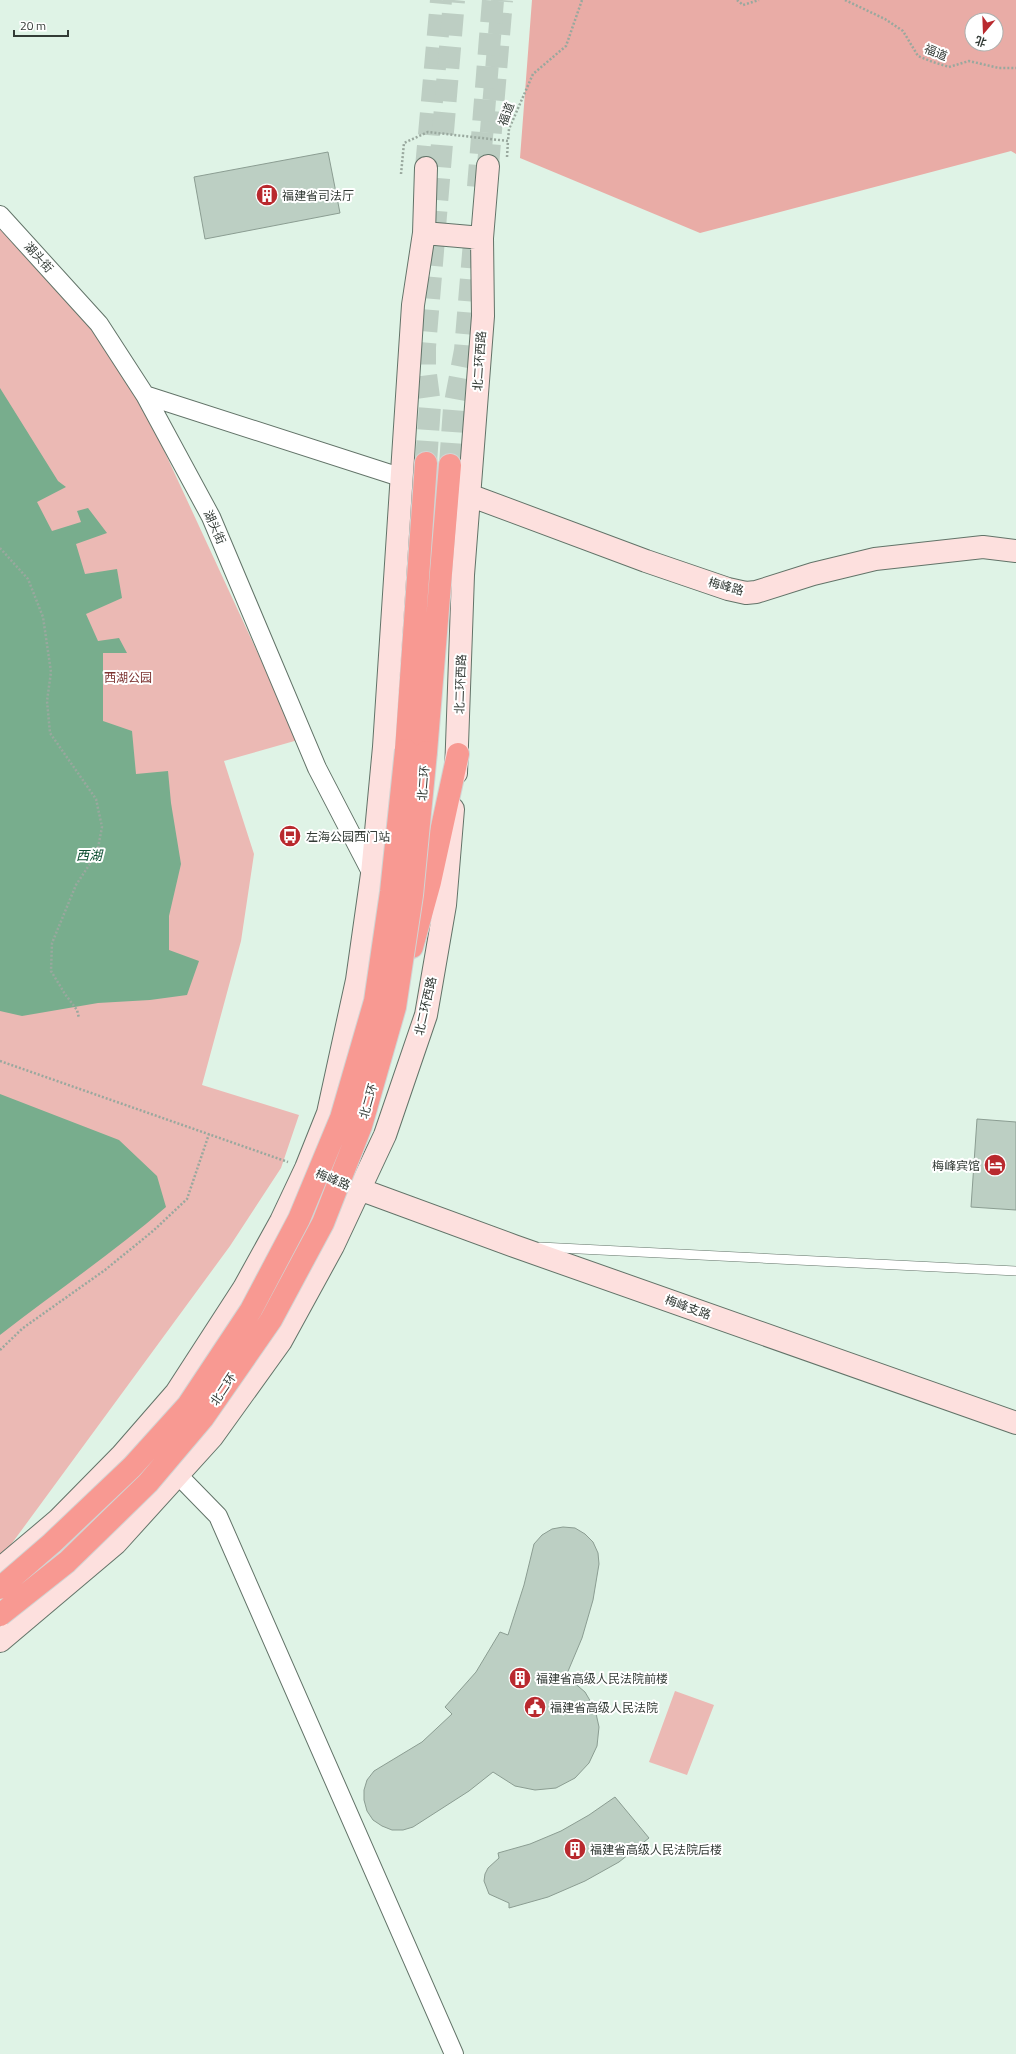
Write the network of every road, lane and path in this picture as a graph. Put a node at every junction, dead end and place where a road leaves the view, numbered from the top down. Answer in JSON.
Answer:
{"nodes":[{"id":1,"x":582,"y":0,"type":"edge"},
{"id":2,"x":737,"y":0,"type":"edge"},
{"id":3,"x":759,"y":0,"type":"edge"},
{"id":4,"x":844,"y":0,"type":"edge"},
{"id":5,"x":1016,"y":68,"type":"edge"},
{"id":6,"x":488,"y":166,"type":"tunnel mouth"},
{"id":7,"x":426,"y":168,"type":"tunnel mouth"},
{"id":8,"x":401,"y":174,"type":"dead end"},
{"id":9,"x":0,"y":215,"type":"edge"},
{"id":10,"x":424,"y":233,"type":"junction"},
{"id":11,"x":482,"y":238,"type":"junction"},
{"id":12,"x":145,"y":395,"type":"junction"},
{"id":13,"x":426,"y":463,"type":"tunnel mouth"},
{"id":14,"x":450,"y":465,"type":"tunnel mouth"},
{"id":15,"x":403,"y":478,"type":"junction"},
{"id":16,"x":469,"y":495,"type":"junction"},
{"id":17,"x":0,"y":548,"type":"edge"},
{"id":18,"x":1016,"y":551,"type":"edge"},
{"id":19,"x":416,"y":751,"type":"junction"},
{"id":20,"x":458,"y":754,"type":"junction"},
{"id":21,"x":372,"y":874,"type":"junction"},
{"id":22,"x":395,"y":1007,"type":"junction"},
{"id":23,"x":79,"y":1018,"type":"dead end"},
{"id":24,"x":0,"y":1061,"type":"edge"},
{"id":25,"x":209,"y":1134,"type":"junction"},
{"id":26,"x":306,"y":1168,"type":"junction"},
{"id":27,"x":361,"y":1190,"type":"junction"},
{"id":28,"x":514,"y":1246,"type":"junction"},
{"id":29,"x":1016,"y":1271,"type":"edge"},
{"id":30,"x":0,"y":1350,"type":"edge"},
{"id":31,"x":1016,"y":1423,"type":"edge"},
{"id":32,"x":178,"y":1475,"type":"junction"},
{"id":33,"x":0,"y":1569,"type":"edge"},
{"id":34,"x":0,"y":1588,"type":"edge"},
{"id":35,"x":0,"y":1615,"type":"edge"},
{"id":36,"x":0,"y":1641,"type":"edge"},
{"id":37,"x":454,"y":2054,"type":"edge"}],
"edges":[{"from":1,"to":8,"type":"path","name":"福道","bridge":true},
{"from":2,"to":3,"type":"path"},
{"from":4,"to":5,"type":"path","name":"福道"},
{"from":6,"to":11,"type":"main road","name":"北二环西路"},
{"from":7,"to":10,"type":"main road"},
{"from":9,"to":12,"type":"street","name":"湖头街"},
{"from":10,"to":11,"type":"main road"},
{"from":10,"to":15,"type":"main road"},
{"from":11,"to":16,"type":"main road","name":"北二环西路"},
{"from":12,"to":15,"type":"street"},
{"from":12,"to":21,"type":"street","name":"湖头街"},
{"from":13,"to":19,"type":"highway","name":"北二环"},
{"from":14,"to":19,"type":"highway","name":"北二环"},
{"from":15,"to":21,"type":"main road"},
{"from":16,"to":18,"type":"main road","name":"梅峰路"},
{"from":16,"to":20,"type":"main road","name":"北二环西路"},
{"from":17,"to":23,"type":"path"},
{"from":19,"to":22,"type":"highway","name":"北二环","bridge":true},
{"from":19,"to":34,"type":"highway","name":"北二环","bridge":true},
{"from":20,"to":22,"type":"highway","bridge":true},
{"from":20,"to":27,"type":"main road","name":"北二环西路"},
{"from":21,"to":26,"type":"main road"},
{"from":22,"to":35,"type":"highway","name":"北二环","bridge":true},
{"from":24,"to":25,"type":"path"},
{"from":25,"to":26,"type":"path"},
{"from":25,"to":30,"type":"path"},
{"from":26,"to":27,"type":"main road","name":"梅峰路"},
{"from":26,"to":33,"type":"main road"},
{"from":27,"to":28,"type":"main road","name":"梅峰支路"},
{"from":27,"to":32,"type":"main road","name":"北二环西路"},
{"from":28,"to":29,"type":"lane"},
{"from":28,"to":31,"type":"main road","name":"梅峰支路"},
{"from":32,"to":36,"type":"main road","name":"北二环西路"},
{"from":32,"to":37,"type":"street"}]}
